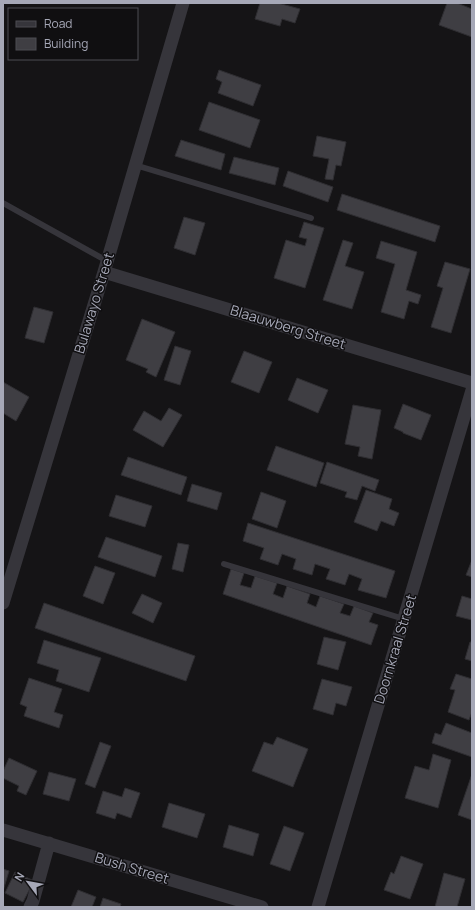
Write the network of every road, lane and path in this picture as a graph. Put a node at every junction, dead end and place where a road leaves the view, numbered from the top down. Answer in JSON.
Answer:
{"nodes":[{"id":1,"x":183,"y":3,"type":"edge"},
{"id":2,"x":135,"y":165,"type":"junction"},
{"id":3,"x":3,"y":203,"type":"edge"},
{"id":4,"x":311,"y":218,"type":"dead end"},
{"id":5,"x":106,"y":266,"type":"junction"},
{"id":6,"x":472,"y":383,"type":"edge"},
{"id":7,"x":472,"y":390,"type":"edge"},
{"id":8,"x":224,"y":564,"type":"dead end"},
{"id":9,"x":6,"y":581,"type":"edge"},
{"id":10,"x":3,"y":603,"type":"edge"},
{"id":11,"x":404,"y":619,"type":"junction"},
{"id":12,"x":3,"y":830,"type":"edge"},
{"id":13,"x":49,"y":843,"type":"junction"},
{"id":14,"x":30,"y":907,"type":"edge"},
{"id":15,"x":262,"y":907,"type":"edge"},
{"id":16,"x":318,"y":907,"type":"edge"}],
"edges":[{"from":1,"to":2,"type":"street","name":"Bulawayo Street"},
{"from":2,"to":4,"type":"lane"},
{"from":2,"to":5,"type":"street","name":"Bulawayo Street"},
{"from":3,"to":5,"type":"lane"},
{"from":5,"to":6,"type":"street","name":"Blaauwberg Street"},
{"from":5,"to":9,"type":"street","name":"Bulawayo Street"},
{"from":7,"to":11,"type":"street","name":"Doornkraal Street"},
{"from":8,"to":11,"type":"lane"},
{"from":9,"to":10,"type":"street","name":"Bulawayo Street"},
{"from":11,"to":16,"type":"street","name":"Doornkraal Street"},
{"from":12,"to":13,"type":"street","name":"Bush Street"},
{"from":13,"to":14,"type":"street"},
{"from":13,"to":15,"type":"street","name":"Bush Street"}]}
